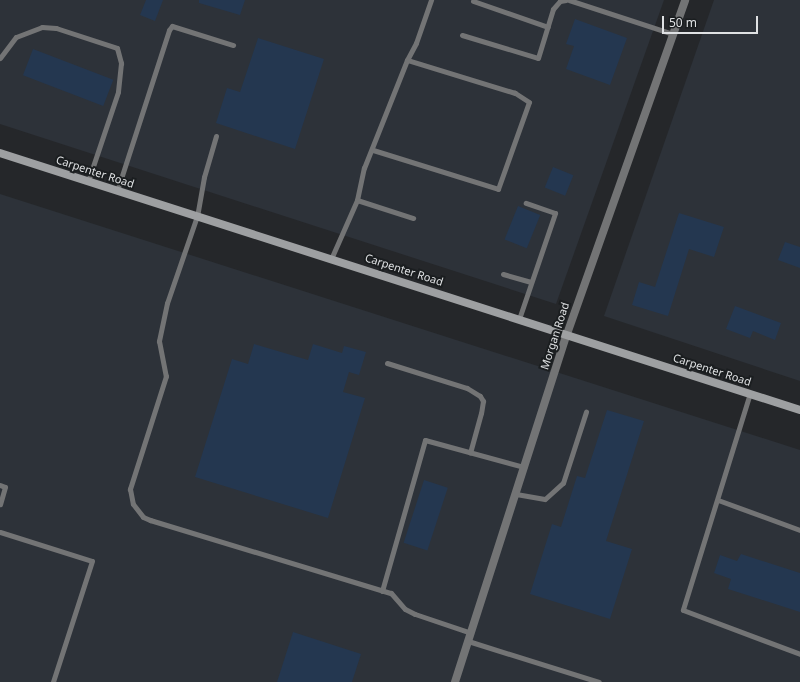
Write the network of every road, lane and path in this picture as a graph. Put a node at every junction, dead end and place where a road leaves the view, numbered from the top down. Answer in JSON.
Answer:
{"nodes":[{"id":1,"x":431,"y":0,"type":"edge"},
{"id":2,"x":568,"y":0,"type":"edge"},
{"id":3,"x":685,"y":0,"type":"edge"},
{"id":4,"x":473,"y":1,"type":"edge"},
{"id":5,"x":548,"y":27,"type":"junction"},
{"id":6,"x":673,"y":34,"type":"junction"},
{"id":7,"x":462,"y":35,"type":"dead end"},
{"id":8,"x":233,"y":45,"type":"dead end"},
{"id":9,"x":0,"y":58,"type":"edge"},
{"id":10,"x":407,"y":60,"type":"junction"},
{"id":11,"x":216,"y":136,"type":"dead end"},
{"id":12,"x":373,"y":150,"type":"junction"},
{"id":13,"x":0,"y":154,"type":"edge"},
{"id":14,"x":88,"y":181,"type":"junction"},
{"id":15,"x":117,"y":191,"type":"junction"},
{"id":16,"x":357,"y":200,"type":"junction"},
{"id":17,"x":526,"y":203,"type":"dead end"},
{"id":18,"x":197,"y":216,"type":"junction"},
{"id":19,"x":413,"y":218,"type":"dead end"},
{"id":20,"x":331,"y":259,"type":"junction"},
{"id":21,"x":502,"y":274,"type":"dead end"},
{"id":22,"x":531,"y":282,"type":"junction"},
{"id":23,"x":519,"y":319,"type":"junction"},
{"id":24,"x":567,"y":334,"type":"junction"},
{"id":25,"x":387,"y":363,"type":"dead end"},
{"id":26,"x":750,"y":393,"type":"junction"},
{"id":27,"x":800,"y":410,"type":"edge"},
{"id":28,"x":586,"y":412,"type":"dead end"},
{"id":29,"x":470,"y":453,"type":"junction"},
{"id":30,"x":524,"y":468,"type":"junction"},
{"id":31,"x":0,"y":485,"type":"edge"},
{"id":32,"x":516,"y":494,"type":"junction"},
{"id":33,"x":718,"y":500,"type":"junction"},
{"id":34,"x":0,"y":504,"type":"edge"},
{"id":35,"x":800,"y":530,"type":"edge"},
{"id":36,"x":0,"y":532,"type":"edge"},
{"id":37,"x":382,"y":590,"type":"junction"},
{"id":38,"x":471,"y":633,"type":"junction"},
{"id":39,"x":468,"y":641,"type":"junction"},
{"id":40,"x":800,"y":654,"type":"edge"},
{"id":41,"x":53,"y":682,"type":"edge"},
{"id":42,"x":455,"y":682,"type":"edge"},
{"id":43,"x":599,"y":682,"type":"edge"}],
"edges":[{"from":1,"to":10,"type":"lane"},
{"from":2,"to":5,"type":"lane"},
{"from":2,"to":6,"type":"lane"},
{"from":3,"to":6,"type":"street","name":"Morgan Road"},
{"from":4,"to":5,"type":"lane"},
{"from":5,"to":7,"type":"lane"},
{"from":6,"to":24,"type":"street","name":"Morgan Road"},
{"from":8,"to":15,"type":"lane"},
{"from":9,"to":14,"type":"lane"},
{"from":10,"to":12,"type":"lane"},
{"from":10,"to":12,"type":"lane"},
{"from":11,"to":18,"type":"lane"},
{"from":12,"to":16,"type":"lane"},
{"from":13,"to":14,"type":"main road","name":"Carpenter Road"},
{"from":14,"to":15,"type":"main road","name":"Carpenter Road"},
{"from":15,"to":18,"type":"main road","name":"Carpenter Road"},
{"from":16,"to":19,"type":"lane"},
{"from":16,"to":20,"type":"lane"},
{"from":17,"to":22,"type":"lane"},
{"from":18,"to":20,"type":"main road","name":"Carpenter Road"},
{"from":18,"to":37,"type":"lane"},
{"from":20,"to":23,"type":"main road","name":"Carpenter Road"},
{"from":21,"to":22,"type":"lane"},
{"from":22,"to":23,"type":"lane"},
{"from":23,"to":24,"type":"main road","name":"Carpenter Road"},
{"from":24,"to":26,"type":"main road","name":"Carpenter Road"},
{"from":24,"to":30,"type":"street","name":"Morgan Road"},
{"from":25,"to":29,"type":"lane"},
{"from":26,"to":27,"type":"main road","name":"Carpenter Road"},
{"from":26,"to":33,"type":"lane"},
{"from":28,"to":32,"type":"lane"},
{"from":29,"to":30,"type":"lane"},
{"from":29,"to":37,"type":"lane"},
{"from":30,"to":32,"type":"street","name":"Morgan Road"},
{"from":31,"to":34,"type":"lane"},
{"from":32,"to":38,"type":"street","name":"Morgan Road"},
{"from":33,"to":35,"type":"lane"},
{"from":33,"to":40,"type":"lane"},
{"from":36,"to":41,"type":"lane"},
{"from":37,"to":38,"type":"lane"},
{"from":38,"to":39,"type":"street","name":"Morgan Road"},
{"from":39,"to":42,"type":"street","name":"Morgan Road"},
{"from":39,"to":43,"type":"lane"}]}
